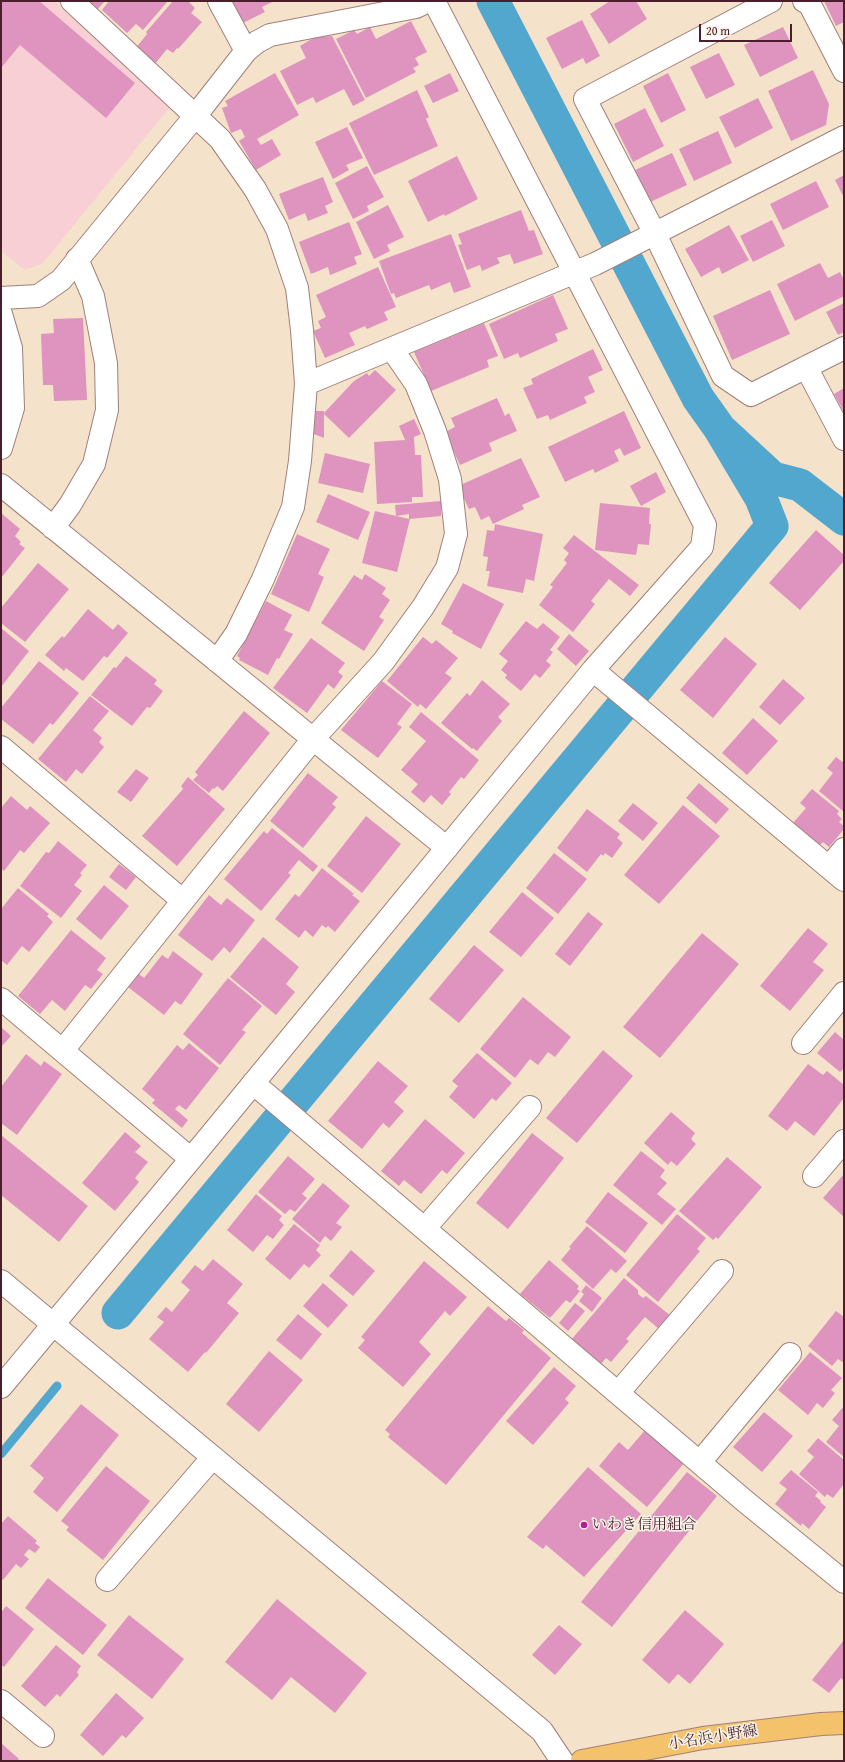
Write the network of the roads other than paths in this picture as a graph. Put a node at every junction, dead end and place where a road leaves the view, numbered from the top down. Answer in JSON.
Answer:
{"nodes":[{"id":1,"x":72,"y":1,"type":"edge"},
{"id":2,"x":219,"y":1,"type":"edge"},
{"id":3,"x":428,"y":1,"type":"edge"},
{"id":4,"x":434,"y":1,"type":"edge"},
{"id":5,"x":771,"y":1,"type":"edge"},
{"id":6,"x":804,"y":1,"type":"edge"},
{"id":7,"x":246,"y":51,"type":"junction"},
{"id":8,"x":844,"y":71,"type":"edge"},
{"id":9,"x":196,"y":115,"type":"junction"},
{"id":10,"x":844,"y":137,"type":"edge"},
{"id":11,"x":655,"y":234,"type":"junction"},
{"id":12,"x":77,"y":259,"type":"junction"},
{"id":13,"x":575,"y":272,"type":"junction"},
{"id":14,"x":1,"y":298,"type":"edge"},
{"id":15,"x":1,"y":314,"type":"edge"},
{"id":16,"x":844,"y":348,"type":"edge"},
{"id":17,"x":392,"y":349,"type":"junction"},
{"id":18,"x":806,"y":367,"type":"junction"},
{"id":19,"x":306,"y":384,"type":"junction"},
{"id":20,"x":844,"y":439,"type":"edge"},
{"id":21,"x":1,"y":448,"type":"edge"},
{"id":22,"x":1,"y":485,"type":"edge"},
{"id":23,"x":53,"y":528,"type":"junction"},
{"id":24,"x":218,"y":661,"type":"junction"},
{"id":25,"x":593,"y":670,"type":"junction"},
{"id":26,"x":313,"y":739,"type":"junction"},
{"id":27,"x":1,"y":747,"type":"edge"},
{"id":28,"x":447,"y":848,"type":"junction"},
{"id":29,"x":844,"y":849,"type":"edge"},
{"id":30,"x":836,"y":873,"type":"edge"},
{"id":31,"x":182,"y":900,"type":"junction"},
{"id":32,"x":844,"y":993,"type":"edge"},
{"id":33,"x":1,"y":999,"type":"edge"},
{"id":34,"x":802,"y":1043,"type":"dead end"},
{"id":35,"x":63,"y":1050,"type":"junction"},
{"id":36,"x":260,"y":1088,"type":"junction"},
{"id":37,"x":530,"y":1107,"type":"dead end"},
{"id":38,"x":844,"y":1141,"type":"edge"},
{"id":39,"x":191,"y":1159,"type":"junction"},
{"id":40,"x":814,"y":1176,"type":"dead end"},
{"id":41,"x":425,"y":1228,"type":"junction"},
{"id":42,"x":722,"y":1271,"type":"dead end"},
{"id":43,"x":1,"y":1281,"type":"edge"},
{"id":44,"x":54,"y":1325,"type":"junction"},
{"id":45,"x":790,"y":1354,"type":"dead end"},
{"id":46,"x":1,"y":1387,"type":"edge"},
{"id":47,"x":618,"y":1393,"type":"junction"},
{"id":48,"x":213,"y":1457,"type":"junction"},
{"id":49,"x":700,"y":1462,"type":"junction"},
{"id":50,"x":107,"y":1580,"type":"dead end"},
{"id":51,"x":844,"y":1582,"type":"edge"},
{"id":52,"x":1,"y":1701,"type":"edge"},
{"id":53,"x":844,"y":1723,"type":"edge"},
{"id":54,"x":43,"y":1736,"type":"dead end"},
{"id":55,"x":562,"y":1761,"type":"edge"},
{"id":56,"x":582,"y":1761,"type":"edge"}],
"edges":[{"from":1,"to":9,"type":"street"},
{"from":2,"to":7,"type":"street"},
{"from":3,"to":7,"type":"street"},
{"from":4,"to":13,"type":"street"},
{"from":5,"to":11,"type":"street"},
{"from":6,"to":8,"type":"street"},
{"from":7,"to":9,"type":"street"},
{"from":9,"to":12,"type":"street"},
{"from":9,"to":19,"type":"street"},
{"from":10,"to":11,"type":"street"},
{"from":11,"to":13,"type":"street"},
{"from":11,"to":18,"type":"street"},
{"from":12,"to":14,"type":"street"},
{"from":12,"to":23,"type":"street"},
{"from":13,"to":17,"type":"street"},
{"from":13,"to":25,"type":"street"},
{"from":15,"to":21,"type":"street"},
{"from":16,"to":18,"type":"street"},
{"from":17,"to":19,"type":"street"},
{"from":17,"to":26,"type":"street"},
{"from":18,"to":20,"type":"street"},
{"from":19,"to":24,"type":"street"},
{"from":22,"to":23,"type":"street"},
{"from":23,"to":24,"type":"street"},
{"from":24,"to":26,"type":"street"},
{"from":25,"to":28,"type":"street"},
{"from":25,"to":30,"type":"street"},
{"from":26,"to":28,"type":"street"},
{"from":26,"to":31,"type":"street"},
{"from":27,"to":31,"type":"street"},
{"from":28,"to":36,"type":"street"},
{"from":29,"to":30,"type":"street"},
{"from":31,"to":35,"type":"street"},
{"from":32,"to":34,"type":"street"},
{"from":33,"to":35,"type":"street"},
{"from":35,"to":39,"type":"street"},
{"from":36,"to":39,"type":"street"},
{"from":36,"to":41,"type":"street"},
{"from":37,"to":41,"type":"street"},
{"from":38,"to":40,"type":"street"},
{"from":39,"to":44,"type":"street"},
{"from":41,"to":47,"type":"street"},
{"from":42,"to":47,"type":"street"},
{"from":43,"to":44,"type":"street"},
{"from":44,"to":46,"type":"street"},
{"from":44,"to":48,"type":"street"},
{"from":45,"to":49,"type":"street"},
{"from":47,"to":49,"type":"street"},
{"from":48,"to":50,"type":"street"},
{"from":48,"to":55,"type":"street"},
{"from":49,"to":51,"type":"street"},
{"from":52,"to":54,"type":"street"},
{"from":53,"to":56,"type":"main road","name":"小名浜小野線"}]}
